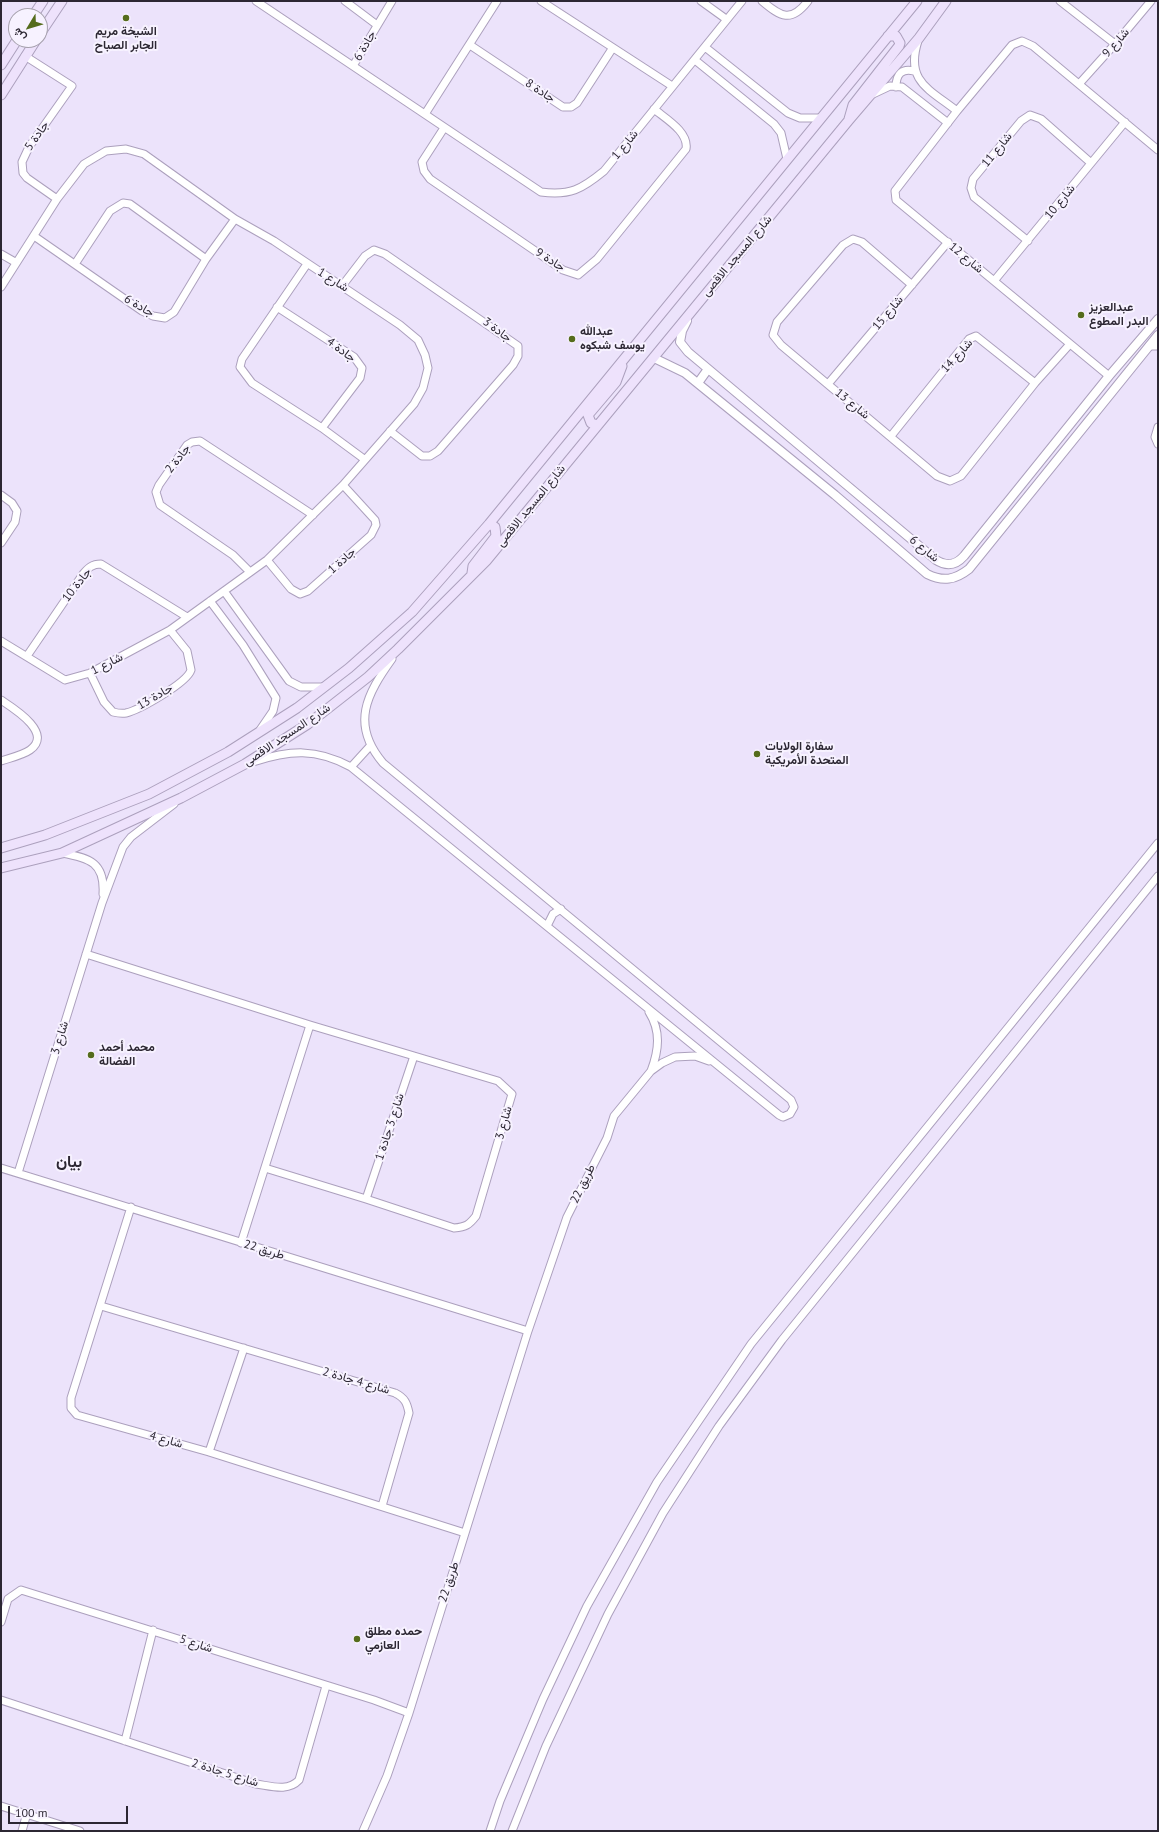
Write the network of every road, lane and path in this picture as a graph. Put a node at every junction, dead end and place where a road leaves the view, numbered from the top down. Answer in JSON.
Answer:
{"nodes":[{"id":1,"x":62,"y":1,"type":"edge"},
{"id":2,"x":256,"y":1,"type":"edge"},
{"id":3,"x":345,"y":1,"type":"edge"},
{"id":4,"x":392,"y":1,"type":"edge"},
{"id":5,"x":497,"y":1,"type":"edge"},
{"id":6,"x":541,"y":1,"type":"edge"},
{"id":7,"x":701,"y":1,"type":"edge"},
{"id":8,"x":742,"y":1,"type":"edge"},
{"id":9,"x":762,"y":1,"type":"edge"},
{"id":10,"x":808,"y":1,"type":"edge"},
{"id":11,"x":917,"y":1,"type":"edge"},
{"id":12,"x":946,"y":1,"type":"edge"},
{"id":13,"x":1060,"y":1,"type":"edge"},
{"id":14,"x":1151,"y":1,"type":"edge"},
{"id":15,"x":726,"y":19,"type":"junction"},
{"id":16,"x":48,"y":22,"type":"edge"},
{"id":17,"x":376,"y":25,"type":"junction"},
{"id":18,"x":888,"y":36,"type":"junction"},
{"id":19,"x":919,"y":38,"type":"junction"},
{"id":20,"x":1115,"y":44,"type":"junction"},
{"id":21,"x":470,"y":45,"type":"junction"},
{"id":22,"x":705,"y":47,"type":"junction"},
{"id":23,"x":12,"y":48,"type":"edge"},
{"id":24,"x":30,"y":48,"type":"edge"},
{"id":25,"x":612,"y":48,"type":"junction"},
{"id":26,"x":25,"y":56,"type":"junction"},
{"id":27,"x":695,"y":60,"type":"junction"},
{"id":28,"x":1,"y":65,"type":"edge"},
{"id":29,"x":353,"y":66,"type":"junction"},
{"id":30,"x":914,"y":71,"type":"junction"},
{"id":31,"x":1079,"y":84,"type":"junction"},
{"id":32,"x":672,"y":86,"type":"junction"},
{"id":33,"x":896,"y":86,"type":"junction"},
{"id":34,"x":1,"y":95,"type":"edge"},
{"id":35,"x":870,"y":96,"type":"junction"},
{"id":36,"x":654,"y":109,"type":"junction"},
{"id":37,"x":957,"y":111,"type":"junction"},
{"id":38,"x":425,"y":114,"type":"junction"},
{"id":39,"x":821,"y":118,"type":"junction"},
{"id":40,"x":849,"y":120,"type":"junction"},
{"id":41,"x":1125,"y":122,"type":"junction"},
{"id":42,"x":948,"y":123,"type":"junction"},
{"id":43,"x":444,"y":128,"type":"junction"},
{"id":44,"x":1158,"y":150,"type":"edge"},
{"id":45,"x":788,"y":159,"type":"junction"},
{"id":46,"x":1091,"y":163,"type":"junction"},
{"id":47,"x":57,"y":199,"type":"junction"},
{"id":48,"x":235,"y":219,"type":"junction"},
{"id":49,"x":34,"y":236,"type":"junction"},
{"id":50,"x":1028,"y":241,"type":"junction"},
{"id":51,"x":948,"y":242,"type":"junction"},
{"id":52,"x":1,"y":254,"type":"edge"},
{"id":53,"x":206,"y":259,"type":"junction"},
{"id":54,"x":15,"y":262,"type":"junction"},
{"id":55,"x":75,"y":264,"type":"junction"},
{"id":56,"x":307,"y":264,"type":"junction"},
{"id":57,"x":994,"y":281,"type":"junction"},
{"id":58,"x":912,"y":285,"type":"junction"},
{"id":59,"x":342,"y":286,"type":"junction"},
{"id":60,"x":1,"y":287,"type":"edge"},
{"id":61,"x":277,"y":307,"type":"junction"},
{"id":62,"x":692,"y":310,"type":"junction"},
{"id":63,"x":1158,"y":319,"type":"edge"},
{"id":64,"x":1158,"y":336,"type":"edge"},
{"id":65,"x":1070,"y":344,"type":"junction"},
{"id":66,"x":1149,"y":346,"type":"junction"},
{"id":67,"x":1158,"y":346,"type":"edge"},
{"id":68,"x":654,"y":358,"type":"junction"},
{"id":69,"x":624,"y":359,"type":"junction"},
{"id":70,"x":708,"y":369,"type":"junction"},
{"id":71,"x":1109,"y":376,"type":"junction"},
{"id":72,"x":698,"y":383,"type":"junction"},
{"id":73,"x":1035,"y":383,"type":"junction"},
{"id":74,"x":828,"y":384,"type":"junction"},
{"id":75,"x":598,"y":425,"type":"junction"},
{"id":76,"x":1158,"y":427,"type":"edge"},
{"id":77,"x":322,"y":428,"type":"junction"},
{"id":78,"x":390,"y":431,"type":"junction"},
{"id":79,"x":891,"y":436,"type":"junction"},
{"id":80,"x":1158,"y":444,"type":"edge"},
{"id":81,"x":364,"y":459,"type":"junction"},
{"id":82,"x":343,"y":485,"type":"junction"},
{"id":83,"x":1,"y":495,"type":"edge"},
{"id":84,"x":314,"y":516,"type":"junction"},
{"id":85,"x":488,"y":524,"type":"junction"},
{"id":86,"x":985,"y":530,"type":"junction"},
{"id":87,"x":993,"y":537,"type":"junction"},
{"id":88,"x":1,"y":543,"type":"edge"},
{"id":89,"x":267,"y":560,"type":"junction"},
{"id":90,"x":250,"y":572,"type":"junction"},
{"id":91,"x":471,"y":576,"type":"junction"},
{"id":92,"x":224,"y":591,"type":"junction"},
{"id":93,"x":210,"y":601,"type":"junction"},
{"id":94,"x":187,"y":617,"type":"junction"},
{"id":95,"x":170,"y":630,"type":"junction"},
{"id":96,"x":1,"y":641,"type":"edge"},
{"id":97,"x":398,"y":649,"type":"junction"},
{"id":98,"x":28,"y":656,"type":"junction"},
{"id":99,"x":90,"y":673,"type":"junction"},
{"id":100,"x":323,"y":687,"type":"junction"},
{"id":101,"x":1,"y":700,"type":"edge"},
{"id":102,"x":259,"y":733,"type":"junction"},
{"id":103,"x":371,"y":745,"type":"junction"},
{"id":104,"x":1,"y":761,"type":"edge"},
{"id":105,"x":245,"y":764,"type":"junction"},
{"id":106,"x":351,"y":767,"type":"junction"},
{"id":107,"x":182,"y":798,"type":"junction"},
{"id":108,"x":1158,"y":843,"type":"edge"},
{"id":109,"x":1,"y":848,"type":"edge"},
{"id":110,"x":62,"y":853,"type":"junction"},
{"id":111,"x":1,"y":868,"type":"edge"},
{"id":112,"x":1158,"y":876,"type":"edge"},
{"id":113,"x":102,"y":903,"type":"junction"},
{"id":114,"x":561,"y":909,"type":"junction"},
{"id":115,"x":547,"y":926,"type":"junction"},
{"id":116,"x":86,"y":954,"type":"junction"},
{"id":117,"x":643,"y":1005,"type":"junction"},
{"id":118,"x":310,"y":1025,"type":"junction"},
{"id":119,"x":414,"y":1056,"type":"junction"},
{"id":120,"x":717,"y":1065,"type":"junction"},
{"id":121,"x":651,"y":1071,"type":"junction"},
{"id":122,"x":1,"y":1168,"type":"edge"},
{"id":123,"x":265,"y":1168,"type":"junction"},
{"id":124,"x":18,"y":1173,"type":"junction"},
{"id":125,"x":366,"y":1198,"type":"junction"},
{"id":126,"x":131,"y":1207,"type":"junction"},
{"id":127,"x":241,"y":1243,"type":"junction"},
{"id":128,"x":101,"y":1306,"type":"junction"},
{"id":129,"x":528,"y":1331,"type":"junction"},
{"id":130,"x":244,"y":1348,"type":"junction"},
{"id":131,"x":209,"y":1452,"type":"junction"},
{"id":132,"x":382,"y":1506,"type":"junction"},
{"id":133,"x":465,"y":1533,"type":"junction"},
{"id":134,"x":1,"y":1622,"type":"edge"},
{"id":135,"x":153,"y":1630,"type":"junction"},
{"id":136,"x":326,"y":1686,"type":"junction"},
{"id":137,"x":1,"y":1700,"type":"edge"},
{"id":138,"x":409,"y":1713,"type":"junction"},
{"id":139,"x":125,"y":1741,"type":"junction"},
{"id":140,"x":1,"y":1806,"type":"edge"},
{"id":141,"x":27,"y":1813,"type":"junction"},
{"id":142,"x":22,"y":1831,"type":"edge"},
{"id":143,"x":80,"y":1831,"type":"edge"},
{"id":144,"x":363,"y":1831,"type":"edge"},
{"id":145,"x":490,"y":1831,"type":"edge"},
{"id":146,"x":512,"y":1831,"type":"edge"}],
"edges":[{"from":1,"to":16,"type":"main road"},
{"from":2,"to":29,"type":"street","name":"شارع 1"},
{"from":3,"to":17,"type":"street","name":"جادة 6"},
{"from":4,"to":17,"type":"street","name":"جادة 6"},
{"from":5,"to":21,"type":"street"},
{"from":6,"to":25,"type":"street"},
{"from":7,"to":15,"type":"street"},
{"from":8,"to":15,"type":"street","name":"شارع 1"},
{"from":9,"to":10,"type":"street"},
{"from":11,"to":18,"type":"main road","name":"شارع المسجد الاقصى"},
{"from":12,"to":19,"type":"main road","name":"شارع المسجد الاقصى"},
{"from":13,"to":20,"type":"street"},
{"from":14,"to":20,"type":"street","name":"شارع 9"},
{"from":15,"to":22,"type":"street","name":"شارع 1"},
{"from":17,"to":29,"type":"street","name":"جادة 6"},
{"from":18,"to":39,"type":"main road","name":"شارع المسجد الاقصى"},
{"from":18,"to":40,"type":"main road"},
{"from":19,"to":30,"type":"street"},
{"from":19,"to":35,"type":"main road","name":"شارع المسجد الاقصى"},
{"from":20,"to":31,"type":"street","name":"شارع 9"},
{"from":21,"to":25,"type":"street","name":"جادة 8"},
{"from":21,"to":38,"type":"street"},
{"from":22,"to":27,"type":"street","name":"شارع 1"},
{"from":22,"to":39,"type":"street"},
{"from":23,"to":28,"type":"main road"},
{"from":24,"to":26,"type":"main road"},
{"from":25,"to":32,"type":"street"},
{"from":26,"to":34,"type":"main road"},
{"from":26,"to":47,"type":"street","name":"جادة 5"},
{"from":27,"to":32,"type":"street","name":"شارع 1"},
{"from":27,"to":45,"type":"street"},
{"from":29,"to":38,"type":"street","name":"شارع 1"},
{"from":30,"to":33,"type":"street"},
{"from":30,"to":37,"type":"street"},
{"from":31,"to":37,"type":"street","name":"شارع 12"},
{"from":31,"to":41,"type":"street","name":"شارع 12"},
{"from":32,"to":36,"type":"street","name":"شارع 1"},
{"from":33,"to":35,"type":"street"},
{"from":33,"to":42,"type":"street"},
{"from":35,"to":40,"type":"main road","name":"شارع المسجد الاقصى"},
{"from":36,"to":43,"type":"street","name":"شارع 1"},
{"from":36,"to":43,"type":"street","name":"جادة 9"},
{"from":37,"to":42,"type":"street","name":"شارع 12"},
{"from":38,"to":43,"type":"street","name":"شارع 1"},
{"from":39,"to":45,"type":"main road","name":"شارع المسجد الاقصى"},
{"from":40,"to":62,"type":"main road","name":"شارع المسجد الاقصى"},
{"from":41,"to":44,"type":"street","name":"شارع 12"},
{"from":41,"to":46,"type":"street","name":"شارع 10"},
{"from":42,"to":51,"type":"street","name":"شارع 12"},
{"from":45,"to":69,"type":"main road","name":"شارع المسجد الاقصى"},
{"from":46,"to":50,"type":"street","name":"شارع 10"},
{"from":46,"to":50,"type":"street","name":"شارع 11"},
{"from":47,"to":48,"type":"street","name":"شارع 1"},
{"from":47,"to":49,"type":"street","name":"شارع 1"},
{"from":48,"to":53,"type":"street","name":"جادة 6"},
{"from":48,"to":56,"type":"street","name":"شارع 1"},
{"from":49,"to":54,"type":"street","name":"شارع 1"},
{"from":49,"to":55,"type":"street","name":"جادة 6"},
{"from":50,"to":57,"type":"street","name":"شارع 10"},
{"from":51,"to":57,"type":"street","name":"شارع 12"},
{"from":51,"to":58,"type":"street","name":"شارع 15"},
{"from":52,"to":54,"type":"street"},
{"from":53,"to":55,"type":"street","name":"جادة 6"},
{"from":53,"to":55,"type":"street"},
{"from":54,"to":60,"type":"street","name":"شارع 1"},
{"from":56,"to":59,"type":"street","name":"شارع 1"},
{"from":56,"to":61,"type":"street"},
{"from":57,"to":65,"type":"street","name":"شارع 12"},
{"from":58,"to":74,"type":"street","name":"شارع 15"},
{"from":58,"to":74,"type":"street","name":"شارع 13"},
{"from":59,"to":78,"type":"street","name":"شارع 1"},
{"from":59,"to":78,"type":"street","name":"جادة 3"},
{"from":61,"to":77,"type":"street"},
{"from":61,"to":77,"type":"street","name":"جادة 4"},
{"from":62,"to":68,"type":"main road","name":"شارع المسجد الاقصى"},
{"from":62,"to":70,"type":"street","name":"شارع 6"},
{"from":63,"to":71,"type":"street","name":"شارع 6"},
{"from":64,"to":66,"type":"street","name":"شارع 6"},
{"from":65,"to":71,"type":"street","name":"شارع 12"},
{"from":65,"to":73,"type":"street","name":"شارع 13"},
{"from":66,"to":67,"type":"street"},
{"from":66,"to":87,"type":"street","name":"شارع 6"},
{"from":68,"to":72,"type":"street","name":"شارع 6"},
{"from":68,"to":75,"type":"main road","name":"شارع المسجد الاقصى"},
{"from":69,"to":75,"type":"main road"},
{"from":69,"to":85,"type":"main road","name":"شارع المسجد الاقصى"},
{"from":70,"to":72,"type":"street"},
{"from":70,"to":86,"type":"street","name":"شارع 6"},
{"from":71,"to":86,"type":"street","name":"شارع 6"},
{"from":72,"to":87,"type":"street","name":"شارع 6"},
{"from":73,"to":79,"type":"street","name":"شارع 13"},
{"from":73,"to":79,"type":"street","name":"شارع 14"},
{"from":74,"to":79,"type":"street","name":"شارع 13"},
{"from":75,"to":91,"type":"main road","name":"شارع المسجد الاقصى"},
{"from":76,"to":80,"type":"street"},
{"from":77,"to":81,"type":"street"},
{"from":78,"to":81,"type":"street","name":"شارع 1"},
{"from":81,"to":82,"type":"street","name":"شارع 1"},
{"from":82,"to":84,"type":"street","name":"شارع 1"},
{"from":82,"to":89,"type":"street","name":"جادة 1"},
{"from":83,"to":88,"type":"street"},
{"from":84,"to":89,"type":"street","name":"شارع 1"},
{"from":84,"to":90,"type":"street","name":"جادة 2"},
{"from":85,"to":91,"type":"main road"},
{"from":85,"to":100,"type":"main road","name":"شارع المسجد الاقصى"},
{"from":86,"to":87,"type":"street"},
{"from":89,"to":90,"type":"street","name":"شارع 1"},
{"from":90,"to":92,"type":"street","name":"شارع 1"},
{"from":91,"to":97,"type":"main road","name":"شارع المسجد الاقصى"},
{"from":92,"to":93,"type":"street","name":"شارع 1"},
{"from":92,"to":100,"type":"street"},
{"from":93,"to":94,"type":"street","name":"شارع 1"},
{"from":93,"to":102,"type":"street"},
{"from":94,"to":95,"type":"street","name":"شارع 1"},
{"from":94,"to":98,"type":"street","name":"جادة 10"},
{"from":95,"to":99,"type":"street","name":"شارع 1"},
{"from":95,"to":99,"type":"street","name":"جادة 13"},
{"from":96,"to":98,"type":"street","name":"شارع 1"},
{"from":97,"to":103,"type":"street"},
{"from":97,"to":105,"type":"main road","name":"شارع المسجد الاقصى"},
{"from":98,"to":99,"type":"street","name":"شارع 1"},
{"from":100,"to":102,"type":"main road","name":"شارع المسجد الاقصى"},
{"from":101,"to":104,"type":"street"},
{"from":102,"to":109,"type":"main road","name":"شارع المسجد الاقصى"},
{"from":103,"to":106,"type":"street"},
{"from":103,"to":114,"type":"street"},
{"from":105,"to":106,"type":"street"},
{"from":105,"to":107,"type":"main road","name":"شارع المسجد الاقصى"},
{"from":106,"to":115,"type":"street"},
{"from":107,"to":110,"type":"main road","name":"شارع المسجد الاقصى"},
{"from":107,"to":113,"type":"street","name":"شارع 3"},
{"from":108,"to":145,"type":"street"},
{"from":110,"to":111,"type":"main road","name":"شارع المسجد الاقصى"},
{"from":110,"to":113,"type":"street","name":"شارع 3"},
{"from":112,"to":146,"type":"street"},
{"from":113,"to":116,"type":"street","name":"شارع 3"},
{"from":114,"to":115,"type":"street"},
{"from":114,"to":120,"type":"street"},
{"from":115,"to":117,"type":"street"},
{"from":116,"to":118,"type":"street","name":"شارع 3"},
{"from":116,"to":124,"type":"street","name":"شارع 3"},
{"from":117,"to":120,"type":"street"},
{"from":117,"to":121,"type":"street","name":"طريق 22"},
{"from":118,"to":119,"type":"street","name":"شارع 3"},
{"from":118,"to":123,"type":"street"},
{"from":119,"to":125,"type":"street","name":"شارع 3 جادة 1"},
{"from":119,"to":125,"type":"street","name":"شارع 3"},
{"from":120,"to":121,"type":"street","name":"طريق 22"},
{"from":121,"to":129,"type":"street","name":"طريق 22"},
{"from":122,"to":124,"type":"street","name":"طريق 22"},
{"from":123,"to":125,"type":"street","name":"شارع 3"},
{"from":123,"to":127,"type":"street"},
{"from":124,"to":126,"type":"street","name":"طريق 22"},
{"from":126,"to":127,"type":"street","name":"طريق 22"},
{"from":126,"to":128,"type":"street","name":"شارع 4"},
{"from":127,"to":129,"type":"street","name":"طريق 22"},
{"from":128,"to":130,"type":"street","name":"شارع 4 جادة 2"},
{"from":128,"to":131,"type":"street","name":"شارع 4"},
{"from":129,"to":133,"type":"street","name":"طريق 22"},
{"from":130,"to":131,"type":"street"},
{"from":130,"to":132,"type":"street","name":"شارع 4 جادة 2"},
{"from":131,"to":132,"type":"street","name":"شارع 4"},
{"from":132,"to":133,"type":"street","name":"شارع 4"},
{"from":133,"to":138,"type":"street","name":"طريق 22"},
{"from":134,"to":135,"type":"street","name":"شارع 5"},
{"from":135,"to":136,"type":"street","name":"شارع 5"},
{"from":135,"to":139,"type":"street"},
{"from":136,"to":138,"type":"street","name":"شارع 5"},
{"from":136,"to":139,"type":"street","name":"شارع 5 جادة 2"},
{"from":137,"to":139,"type":"street","name":"شارع 5 جادة 2"},
{"from":138,"to":144,"type":"street","name":"طريق 22"},
{"from":140,"to":141,"type":"street"},
{"from":141,"to":142,"type":"street"},
{"from":141,"to":143,"type":"street"}]}
